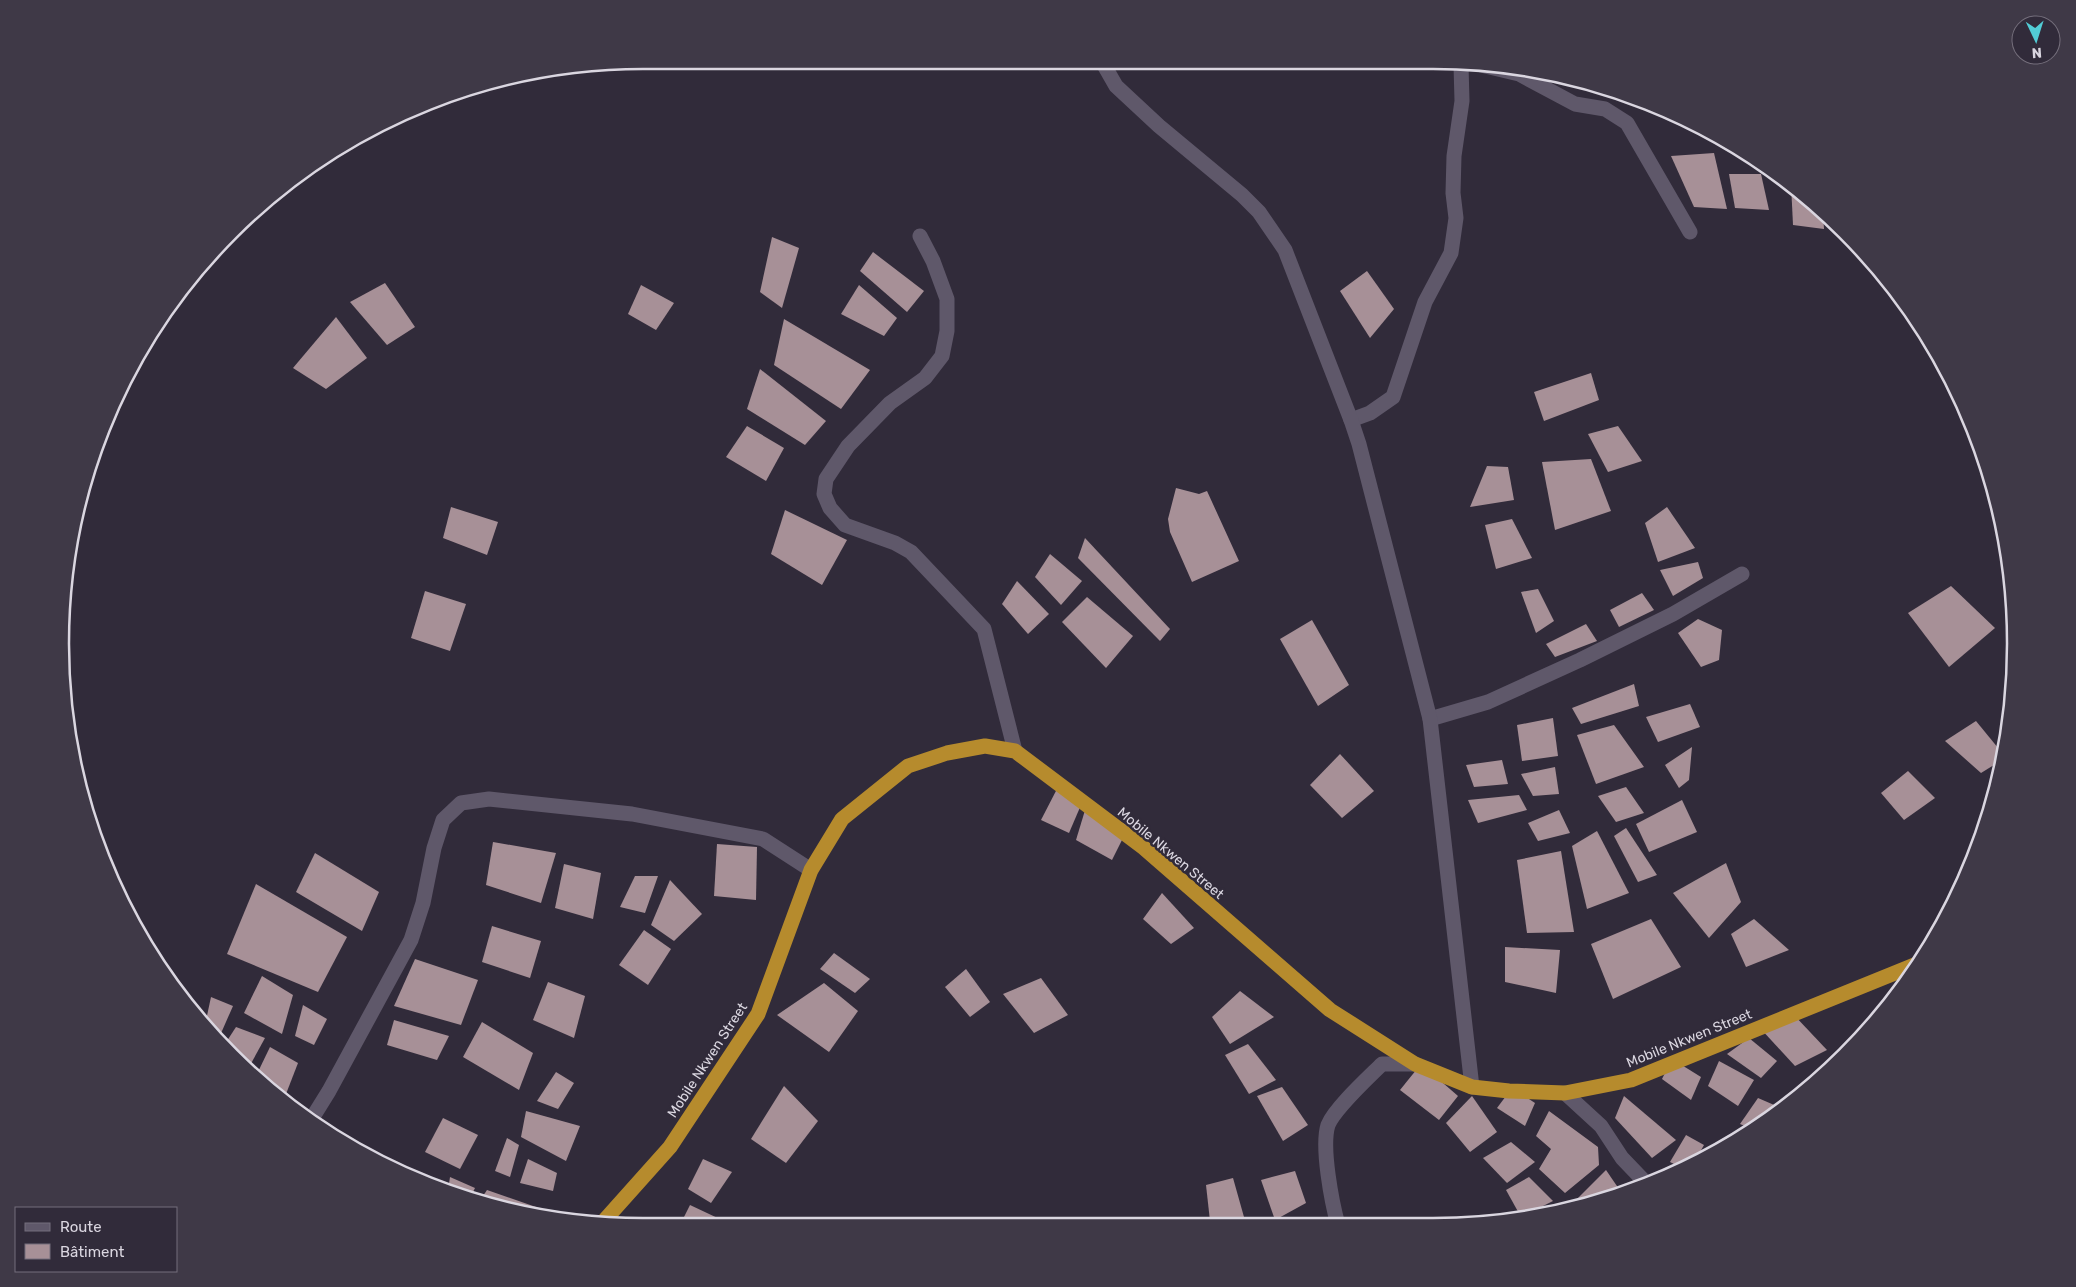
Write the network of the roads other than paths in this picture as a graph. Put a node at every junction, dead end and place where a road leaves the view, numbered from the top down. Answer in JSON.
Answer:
{"nodes":[{"id":1,"x":1106,"y":69,"type":"edge"},
{"id":2,"x":1460,"y":70,"type":"edge"},
{"id":3,"x":1524,"y":77,"type":"edge"},
{"id":4,"x":1690,"y":232,"type":"dead end"},
{"id":5,"x":920,"y":236,"type":"dead end"},
{"id":6,"x":1351,"y":420,"type":"junction"},
{"id":7,"x":1742,"y":574,"type":"dead end"},
{"id":8,"x":1430,"y":719,"type":"junction"},
{"id":9,"x":1015,"y":751,"type":"junction"},
{"id":10,"x":811,"y":870,"type":"junction"},
{"id":11,"x":1906,"y":968,"type":"edge"},
{"id":12,"x":1415,"y":1064,"type":"junction"},
{"id":13,"x":1472,"y":1087,"type":"junction"},
{"id":14,"x":1565,"y":1093,"type":"junction"},
{"id":15,"x":315,"y":1114,"type":"edge"},
{"id":16,"x":1641,"y":1178,"type":"edge"},
{"id":17,"x":608,"y":1217,"type":"edge"},
{"id":18,"x":1336,"y":1218,"type":"edge"}],
"edges":[{"from":1,"to":6,"type":"street"},
{"from":2,"to":6,"type":"street"},
{"from":3,"to":4,"type":"street"},
{"from":5,"to":9,"type":"street"},
{"from":6,"to":8,"type":"street"},
{"from":7,"to":8,"type":"street"},
{"from":8,"to":13,"type":"street"},
{"from":9,"to":10,"type":"highway","name":"Mobile Nkwen Street"},
{"from":9,"to":12,"type":"highway","name":"Mobile Nkwen Street"},
{"from":10,"to":15,"type":"street"},
{"from":10,"to":17,"type":"highway","name":"Mobile Nkwen Street"},
{"from":11,"to":14,"type":"highway","name":"Mobile Nkwen Street"},
{"from":12,"to":13,"type":"highway","name":"Mobile Nkwen Street"},
{"from":12,"to":18,"type":"street"},
{"from":13,"to":14,"type":"highway","name":"Mobile Nkwen Street"},
{"from":14,"to":16,"type":"street"}]}
